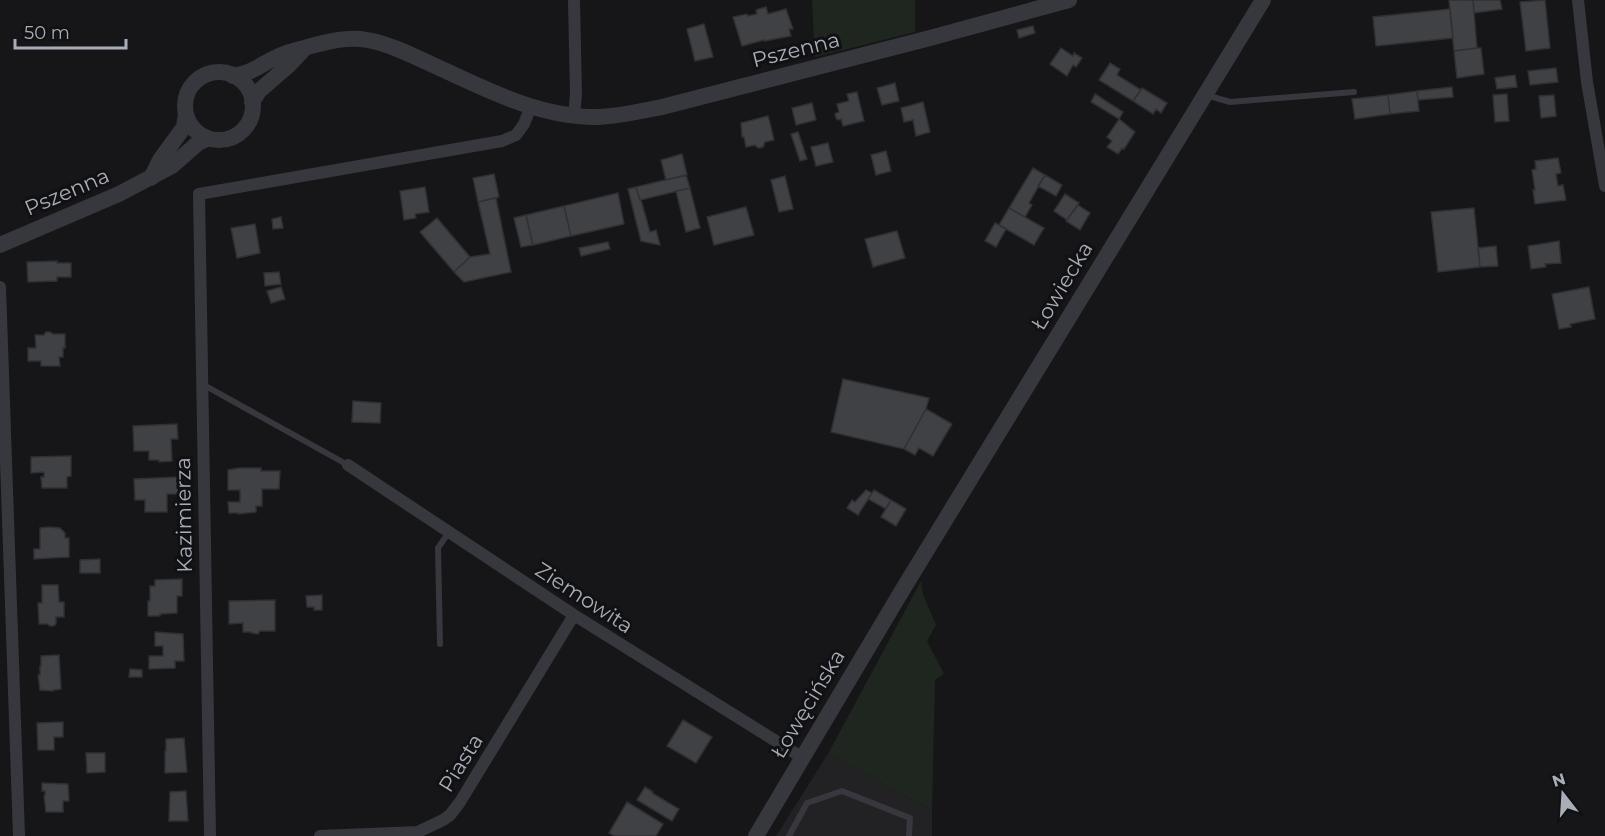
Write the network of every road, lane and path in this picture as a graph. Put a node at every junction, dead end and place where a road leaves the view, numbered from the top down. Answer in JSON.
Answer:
{"nodes":[{"id":1,"x":574,"y":0,"type":"edge"},
{"id":2,"x":1069,"y":0,"type":"edge"},
{"id":3,"x":1263,"y":0,"type":"edge"},
{"id":4,"x":1578,"y":0,"type":"edge"},
{"id":5,"x":305,"y":48,"type":"junction"},
{"id":6,"x":233,"y":76,"type":"junction"},
{"id":7,"x":1354,"y":92,"type":"dead end"},
{"id":8,"x":1205,"y":95,"type":"junction"},
{"id":9,"x":252,"y":102,"type":"junction"},
{"id":10,"x":531,"y":106,"type":"junction"},
{"id":11,"x":186,"y":114,"type":"junction"},
{"id":12,"x":573,"y":116,"type":"junction"},
{"id":13,"x":208,"y":138,"type":"junction"},
{"id":14,"x":151,"y":178,"type":"junction"},
{"id":15,"x":1605,"y":186,"type":"edge"},
{"id":16,"x":0,"y":245,"type":"edge"},
{"id":17,"x":0,"y":288,"type":"edge"},
{"id":18,"x":201,"y":384,"type":"junction"},
{"id":19,"x":348,"y":465,"type":"joint"},
{"id":20,"x":449,"y":532,"type":"junction"},
{"id":21,"x":900,"y":594,"type":"joint"},
{"id":22,"x":574,"y":615,"type":"junction"},
{"id":23,"x":440,"y":644,"type":"dead end"},
{"id":24,"x":803,"y":758,"type":"junction"},
{"id":25,"x":19,"y":836,"type":"edge"},
{"id":26,"x":210,"y":836,"type":"edge"},
{"id":27,"x":320,"y":836,"type":"edge"},
{"id":28,"x":756,"y":836,"type":"edge"},
{"id":29,"x":789,"y":836,"type":"edge"},
{"id":30,"x":909,"y":836,"type":"edge"}],
"edges":[{"from":1,"to":12,"type":"street"},
{"from":2,"to":12,"type":"street","name":"Pszenna"},
{"from":3,"to":8,"type":"street","name":"Łowiecka"},
{"from":4,"to":15,"type":"street"},
{"from":5,"to":6,"type":"street","name":"Pszenna"},
{"from":5,"to":9,"type":"street","name":"Pszenna"},
{"from":5,"to":10,"type":"street","name":"Pszenna"},
{"from":6,"to":9,"type":"street"},
{"from":6,"to":11,"type":"street","name":"Pszenna"},
{"from":7,"to":8,"type":"lane"},
{"from":8,"to":21,"type":"street","name":"Łowiecka"},
{"from":9,"to":13,"type":"street","name":"Pszenna"},
{"from":10,"to":12,"type":"street","name":"Pszenna"},
{"from":10,"to":18,"type":"street","name":"Kazimierza"},
{"from":11,"to":13,"type":"street"},
{"from":11,"to":14,"type":"street","name":"Pszenna"},
{"from":13,"to":14,"type":"street","name":"Pszenna"},
{"from":14,"to":16,"type":"street","name":"Pszenna"},
{"from":17,"to":25,"type":"street"},
{"from":18,"to":19,"type":"lane"},
{"from":18,"to":26,"type":"street","name":"Kazimierza"},
{"from":19,"to":20,"type":"street","name":"Ziemowita"},
{"from":20,"to":22,"type":"street","name":"Ziemowita"},
{"from":20,"to":23,"type":"lane"},
{"from":21,"to":24,"type":"street","name":"Łowęcińska"},
{"from":22,"to":24,"type":"street","name":"Ziemowita"},
{"from":22,"to":27,"type":"street","name":"Piasta"},
{"from":24,"to":28,"type":"street","name":"Łowęcińska"},
{"from":29,"to":30,"type":"lane"}]}
